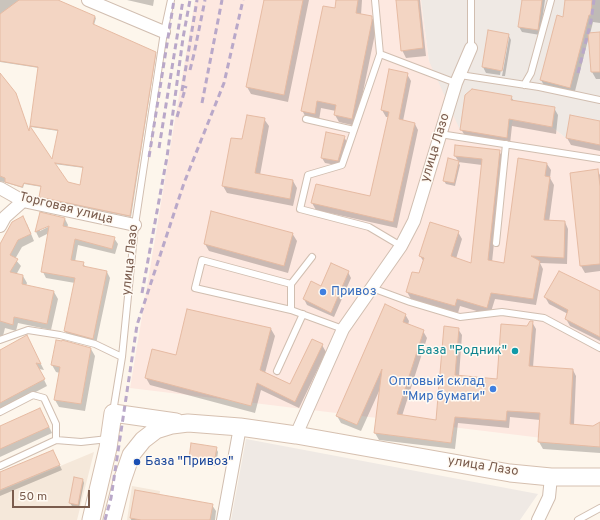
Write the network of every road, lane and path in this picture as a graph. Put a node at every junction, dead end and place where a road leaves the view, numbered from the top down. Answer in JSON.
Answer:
{"nodes":[{"id":1,"x":88,"y":0,"type":"edge"},
{"id":2,"x":171,"y":0,"type":"edge"},
{"id":3,"x":375,"y":0,"type":"edge"},
{"id":4,"x":471,"y":0,"type":"edge"},
{"id":5,"x":551,"y":0,"type":"edge"},
{"id":6,"x":164,"y":32,"type":"junction"},
{"id":7,"x":470,"y":48,"type":"joint"},
{"id":8,"x":380,"y":54,"type":"junction"},
{"id":9,"x":458,"y":79,"type":"junction"},
{"id":10,"x":524,"y":84,"type":"junction"},
{"id":11,"x":600,"y":100,"type":"edge"},
{"id":12,"x":306,"y":119,"type":"dead end"},
{"id":13,"x":354,"y":130,"type":"junction"},
{"id":14,"x":440,"y":134,"type":"junction"},
{"id":15,"x":506,"y":144,"type":"junction"},
{"id":16,"x":600,"y":159,"type":"edge"},
{"id":17,"x":0,"y":188,"type":"edge"},
{"id":18,"x":23,"y":201,"type":"junction"},
{"id":19,"x":134,"y":225,"type":"junction"},
{"id":20,"x":0,"y":226,"type":"edge"},
{"id":21,"x":496,"y":242,"type":"dead end"},
{"id":22,"x":401,"y":246,"type":"junction"},
{"id":23,"x":312,"y":257,"type":"dead end"},
{"id":24,"x":291,"y":284,"type":"junction"},
{"id":25,"x":372,"y":288,"type":"junction"},
{"id":26,"x":291,"y":310,"type":"junction"},
{"id":27,"x":303,"y":314,"type":"junction"},
{"id":28,"x":343,"y":329,"type":"junction"},
{"id":29,"x":0,"y":340,"type":"edge"},
{"id":30,"x":600,"y":348,"type":"edge"},
{"id":31,"x":122,"y":357,"type":"junction"},
{"id":32,"x":277,"y":371,"type":"dead end"},
{"id":33,"x":0,"y":412,"type":"edge"},
{"id":34,"x":113,"y":413,"type":"junction"},
{"id":35,"x":188,"y":423,"type":"junction"},
{"id":36,"x":240,"y":427,"type":"junction"},
{"id":37,"x":296,"y":435,"type":"junction"},
{"id":38,"x":109,"y":439,"type":"junction"},
{"id":39,"x":56,"y":440,"type":"junction"},
{"id":40,"x":0,"y":466,"type":"edge"},
{"id":41,"x":551,"y":477,"type":"junction"},
{"id":42,"x":600,"y":477,"type":"edge"},
{"id":43,"x":600,"y":508,"type":"edge"},
{"id":44,"x":91,"y":520,"type":"edge"},
{"id":45,"x":112,"y":520,"type":"edge"},
{"id":46,"x":223,"y":520,"type":"edge"},
{"id":47,"x":538,"y":520,"type":"edge"},
{"id":48,"x":578,"y":520,"type":"edge"}],
"edges":[{"from":1,"to":6,"type":"street"},
{"from":2,"to":6,"type":"lane","name":"улица Лазо"},
{"from":3,"to":8,"type":"lane"},
{"from":4,"to":7,"type":"lane"},
{"from":5,"to":10,"type":"lane"},
{"from":6,"to":19,"type":"lane","name":"улица Лазо"},
{"from":7,"to":9,"type":"street","name":"улица Лазо"},
{"from":8,"to":9,"type":"lane"},
{"from":8,"to":13,"type":"lane"},
{"from":9,"to":10,"type":"lane"},
{"from":9,"to":14,"type":"street","name":"улица Лазо"},
{"from":10,"to":11,"type":"lane"},
{"from":12,"to":13,"type":"lane"},
{"from":13,"to":22,"type":"lane"},
{"from":14,"to":15,"type":"lane"},
{"from":14,"to":22,"type":"street","name":"улица Лазо"},
{"from":15,"to":16,"type":"lane"},
{"from":15,"to":21,"type":"lane"},
{"from":17,"to":18,"type":"street","name":"Торговая улица"},
{"from":18,"to":19,"type":"street","name":"Торговая улица"},
{"from":18,"to":20,"type":"street"},
{"from":19,"to":31,"type":"lane","name":"улица Лазо"},
{"from":22,"to":25,"type":"street","name":"улица Лазо"},
{"from":23,"to":24,"type":"lane"},
{"from":24,"to":26,"type":"lane"},
{"from":24,"to":26,"type":"lane"},
{"from":25,"to":28,"type":"street","name":"улица Лазо"},
{"from":25,"to":30,"type":"lane"},
{"from":26,"to":27,"type":"lane"},
{"from":27,"to":28,"type":"lane"},
{"from":27,"to":32,"type":"lane"},
{"from":28,"to":37,"type":"street","name":"улица Лазо"},
{"from":29,"to":31,"type":"lane"},
{"from":31,"to":34,"type":"lane","name":"улица Лазо"},
{"from":33,"to":39,"type":"lane"},
{"from":34,"to":35,"type":"main road"},
{"from":34,"to":38,"type":"main road","name":"улица Лазо"},
{"from":35,"to":36,"type":"main road","name":"улица Лазо"},
{"from":35,"to":45,"type":"main road","name":"улица Лазо"},
{"from":36,"to":37,"type":"main road","name":"улица Лазо"},
{"from":36,"to":46,"type":"street"},
{"from":37,"to":41,"type":"main road","name":"улица Лазо"},
{"from":38,"to":39,"type":"lane"},
{"from":38,"to":44,"type":"main road","name":"улица Лазо"},
{"from":39,"to":40,"type":"lane"},
{"from":41,"to":42,"type":"main road","name":"улица Лазо"},
{"from":41,"to":47,"type":"street"},
{"from":43,"to":48,"type":"lane"}]}
